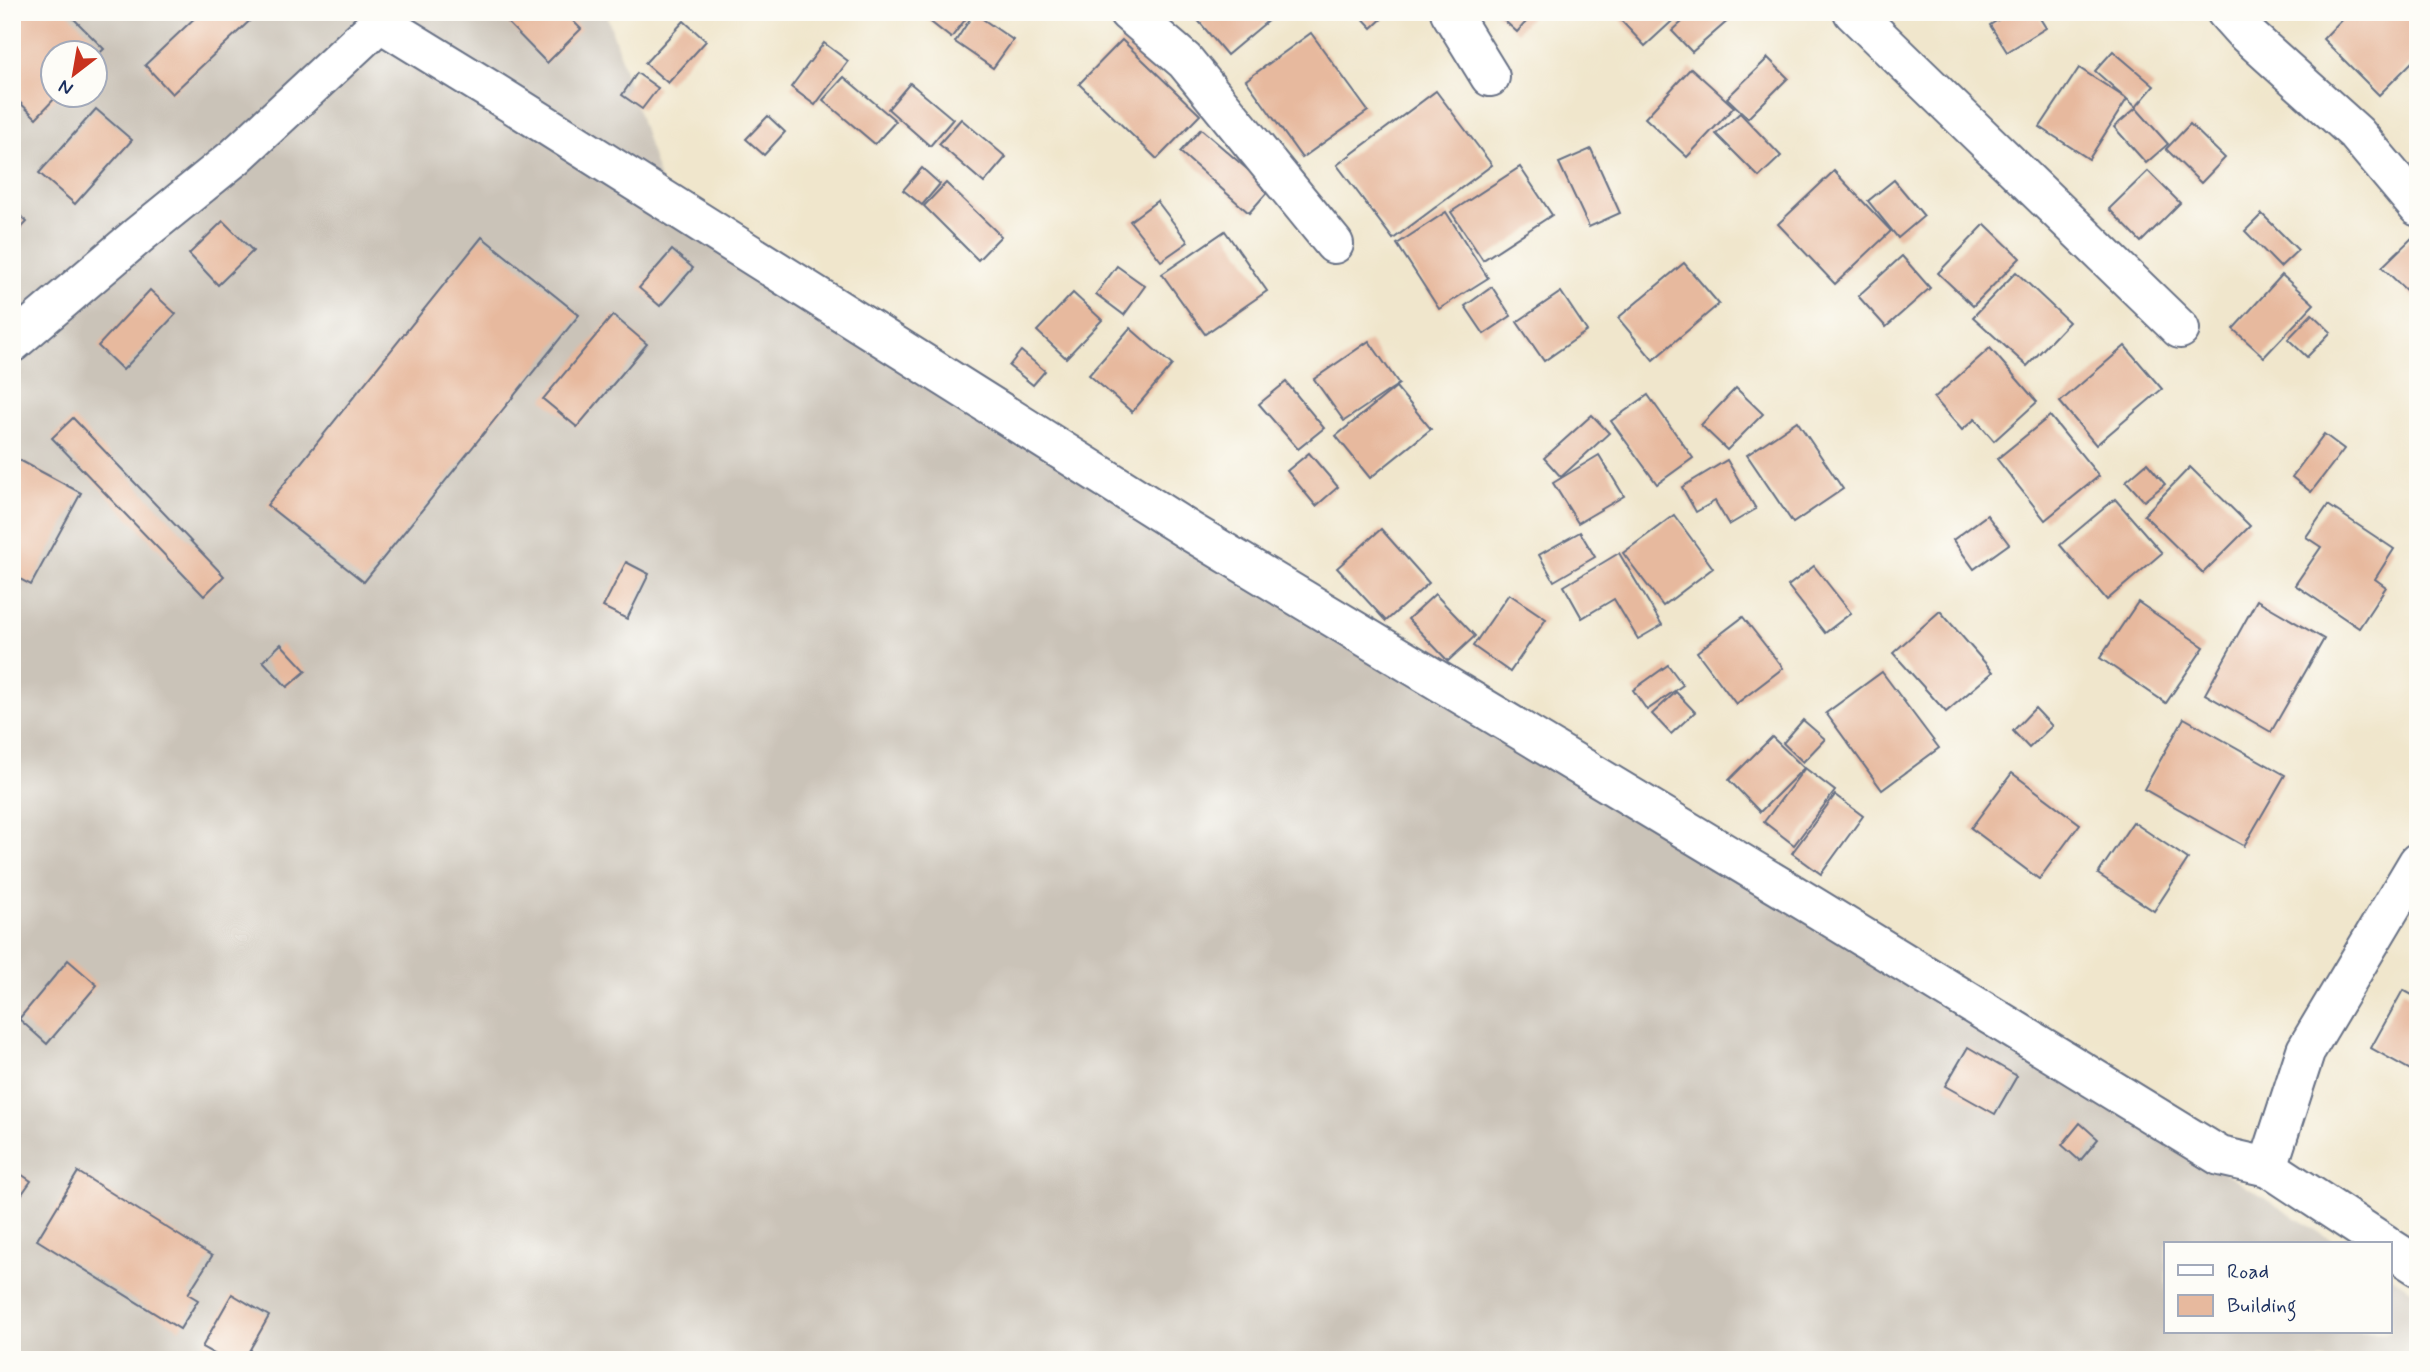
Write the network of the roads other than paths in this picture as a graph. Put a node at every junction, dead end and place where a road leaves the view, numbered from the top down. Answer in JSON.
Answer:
{"nodes":[{"id":1,"x":1128,"y":12,"type":"edge"},
{"id":2,"x":1450,"y":12,"type":"edge"},
{"id":3,"x":1853,"y":12,"type":"edge"},
{"id":4,"x":2226,"y":12,"type":"edge"},
{"id":5,"x":386,"y":18,"type":"edge"},
{"id":6,"x":1490,"y":76,"type":"dead end"},
{"id":7,"x":2418,"y":207,"type":"edge"},
{"id":8,"x":1334,"y":244,"type":"dead end"},
{"id":9,"x":2180,"y":329,"type":"dead end"},
{"id":10,"x":12,"y":343,"type":"edge"},
{"id":11,"x":2418,"y":862,"type":"edge"},
{"id":12,"x":2268,"y":1167,"type":"junction"},
{"id":13,"x":2382,"y":1242,"type":"edge"},
{"id":14,"x":2392,"y":1249,"type":"edge"},
{"id":15,"x":2418,"y":1266,"type":"edge"}],
"edges":[{"from":1,"to":8,"type":"street"},
{"from":2,"to":6,"type":"street"},
{"from":3,"to":9,"type":"street"},
{"from":4,"to":7,"type":"street"},
{"from":5,"to":10,"type":"street"},
{"from":5,"to":12,"type":"street"},
{"from":11,"to":12,"type":"street"},
{"from":12,"to":13,"type":"street"},
{"from":14,"to":15,"type":"street"}]}
